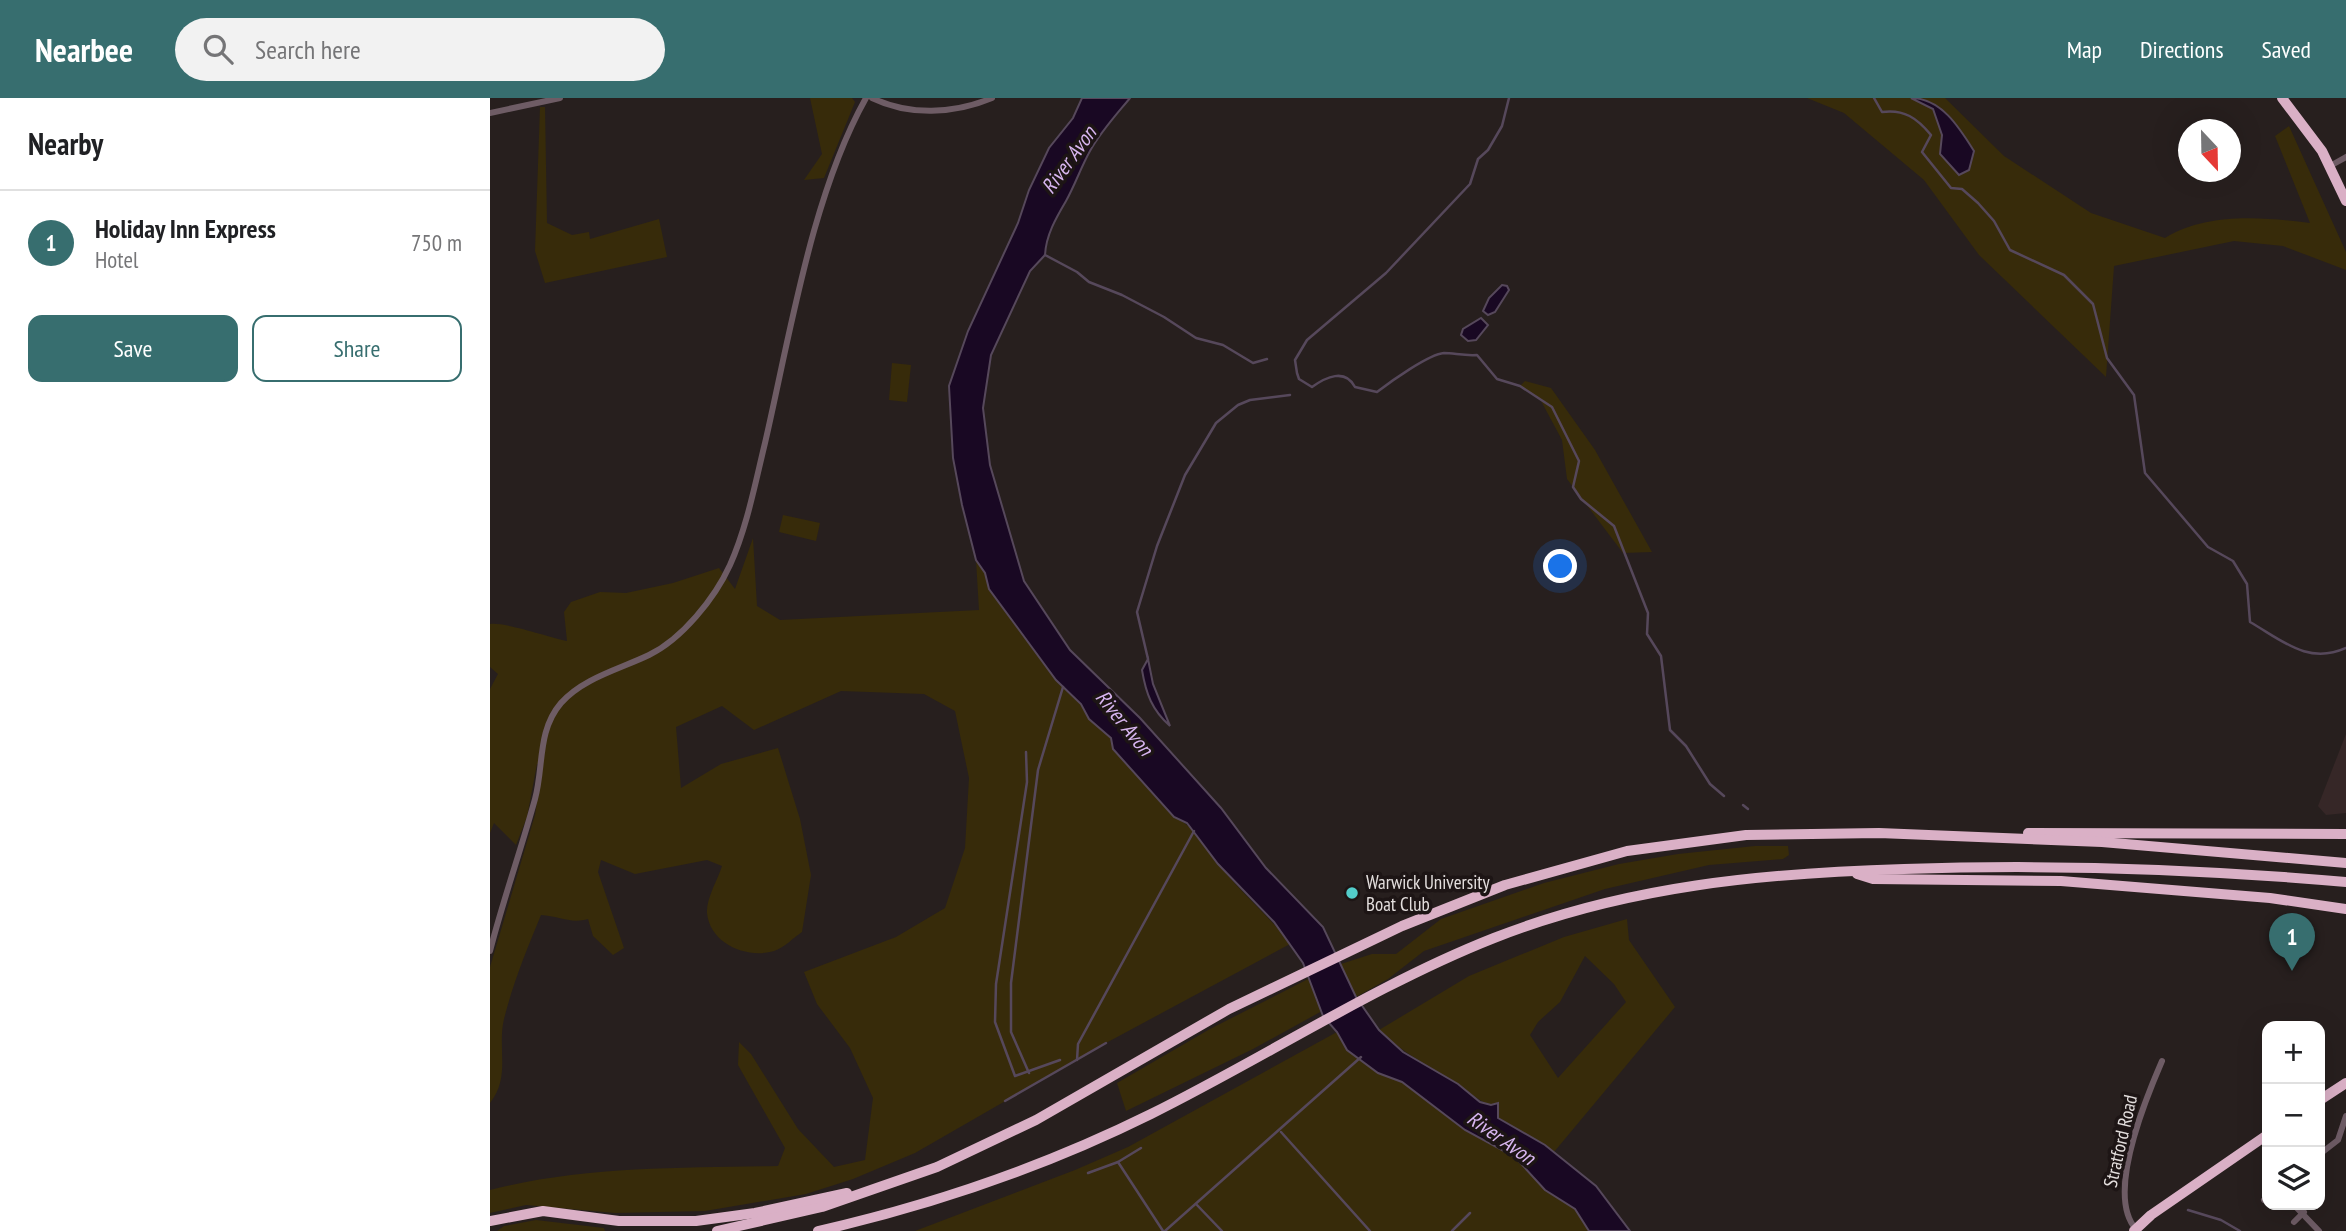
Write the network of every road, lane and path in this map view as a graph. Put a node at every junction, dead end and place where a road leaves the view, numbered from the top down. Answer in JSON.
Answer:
{"nodes":[{"id":1,"x":559,"y":98,"type":"edge"},
{"id":2,"x":866,"y":98,"type":"edge"},
{"id":3,"x":872,"y":98,"type":"edge"},
{"id":4,"x":990,"y":98,"type":"edge"},
{"id":5,"x":2281,"y":98,"type":"edge"},
{"id":6,"x":490,"y":113,"type":"edge"},
{"id":7,"x":2346,"y":157,"type":"edge"},
{"id":8,"x":2330,"y":166,"type":"junction"},
{"id":9,"x":2346,"y":201,"type":"edge"},
{"id":10,"x":2346,"y":834,"type":"edge"},
{"id":11,"x":1993,"y":836,"type":"junction"},
{"id":12,"x":2346,"y":863,"type":"edge"},
{"id":13,"x":1844,"y":871,"type":"junction"},
{"id":14,"x":2346,"y":882,"type":"edge"},
{"id":15,"x":2346,"y":909,"type":"edge"},
{"id":16,"x":490,"y":951,"type":"edge"},
{"id":17,"x":2162,"y":1061,"type":"dead end"},
{"id":18,"x":2346,"y":1083,"type":"edge"},
{"id":19,"x":2325,"y":1097,"type":"edge"},
{"id":20,"x":2346,"y":1116,"type":"edge"},
{"id":21,"x":2262,"y":1139,"type":"edge"},
{"id":22,"x":2325,"y":1150,"type":"edge"},
{"id":23,"x":876,"y":1189,"type":"junction"},
{"id":24,"x":2301,"y":1210,"type":"edge"},
{"id":25,"x":894,"y":1212,"type":"junction"},
{"id":26,"x":2304,"y":1212,"type":"junction"},
{"id":27,"x":490,"y":1221,"type":"edge"},
{"id":28,"x":2294,"y":1222,"type":"dead end"},
{"id":29,"x":2135,"y":1230,"type":"edge"},
{"id":30,"x":717,"y":1231,"type":"edge"},
{"id":31,"x":818,"y":1231,"type":"edge"},
{"id":32,"x":848,"y":1231,"type":"edge"},
{"id":33,"x":2319,"y":1231,"type":"edge"}],
"edges":[{"from":1,"to":6,"type":"street"},
{"from":2,"to":16,"type":"street"},
{"from":3,"to":4,"type":"street"},
{"from":5,"to":8,"type":"highway"},
{"from":7,"to":8,"type":"street"},
{"from":8,"to":9,"type":"highway"},
{"from":10,"to":11,"type":"highway"},
{"from":11,"to":12,"type":"highway"},
{"from":11,"to":23,"type":"highway"},
{"from":13,"to":14,"type":"highway"},
{"from":13,"to":15,"type":"highway"},
{"from":13,"to":25,"type":"highway"},
{"from":17,"to":29,"type":"street","name":"Stratford Road"},
{"from":18,"to":19,"type":"highway"},
{"from":20,"to":22,"type":"street"},
{"from":21,"to":29,"type":"highway","name":"Stratford Road"},
{"from":23,"to":27,"type":"highway"},
{"from":23,"to":30,"type":"highway"},
{"from":24,"to":26,"type":"street"},
{"from":25,"to":31,"type":"highway"},
{"from":25,"to":32,"type":"highway"},
{"from":26,"to":28,"type":"street"},
{"from":26,"to":33,"type":"street"}]}
